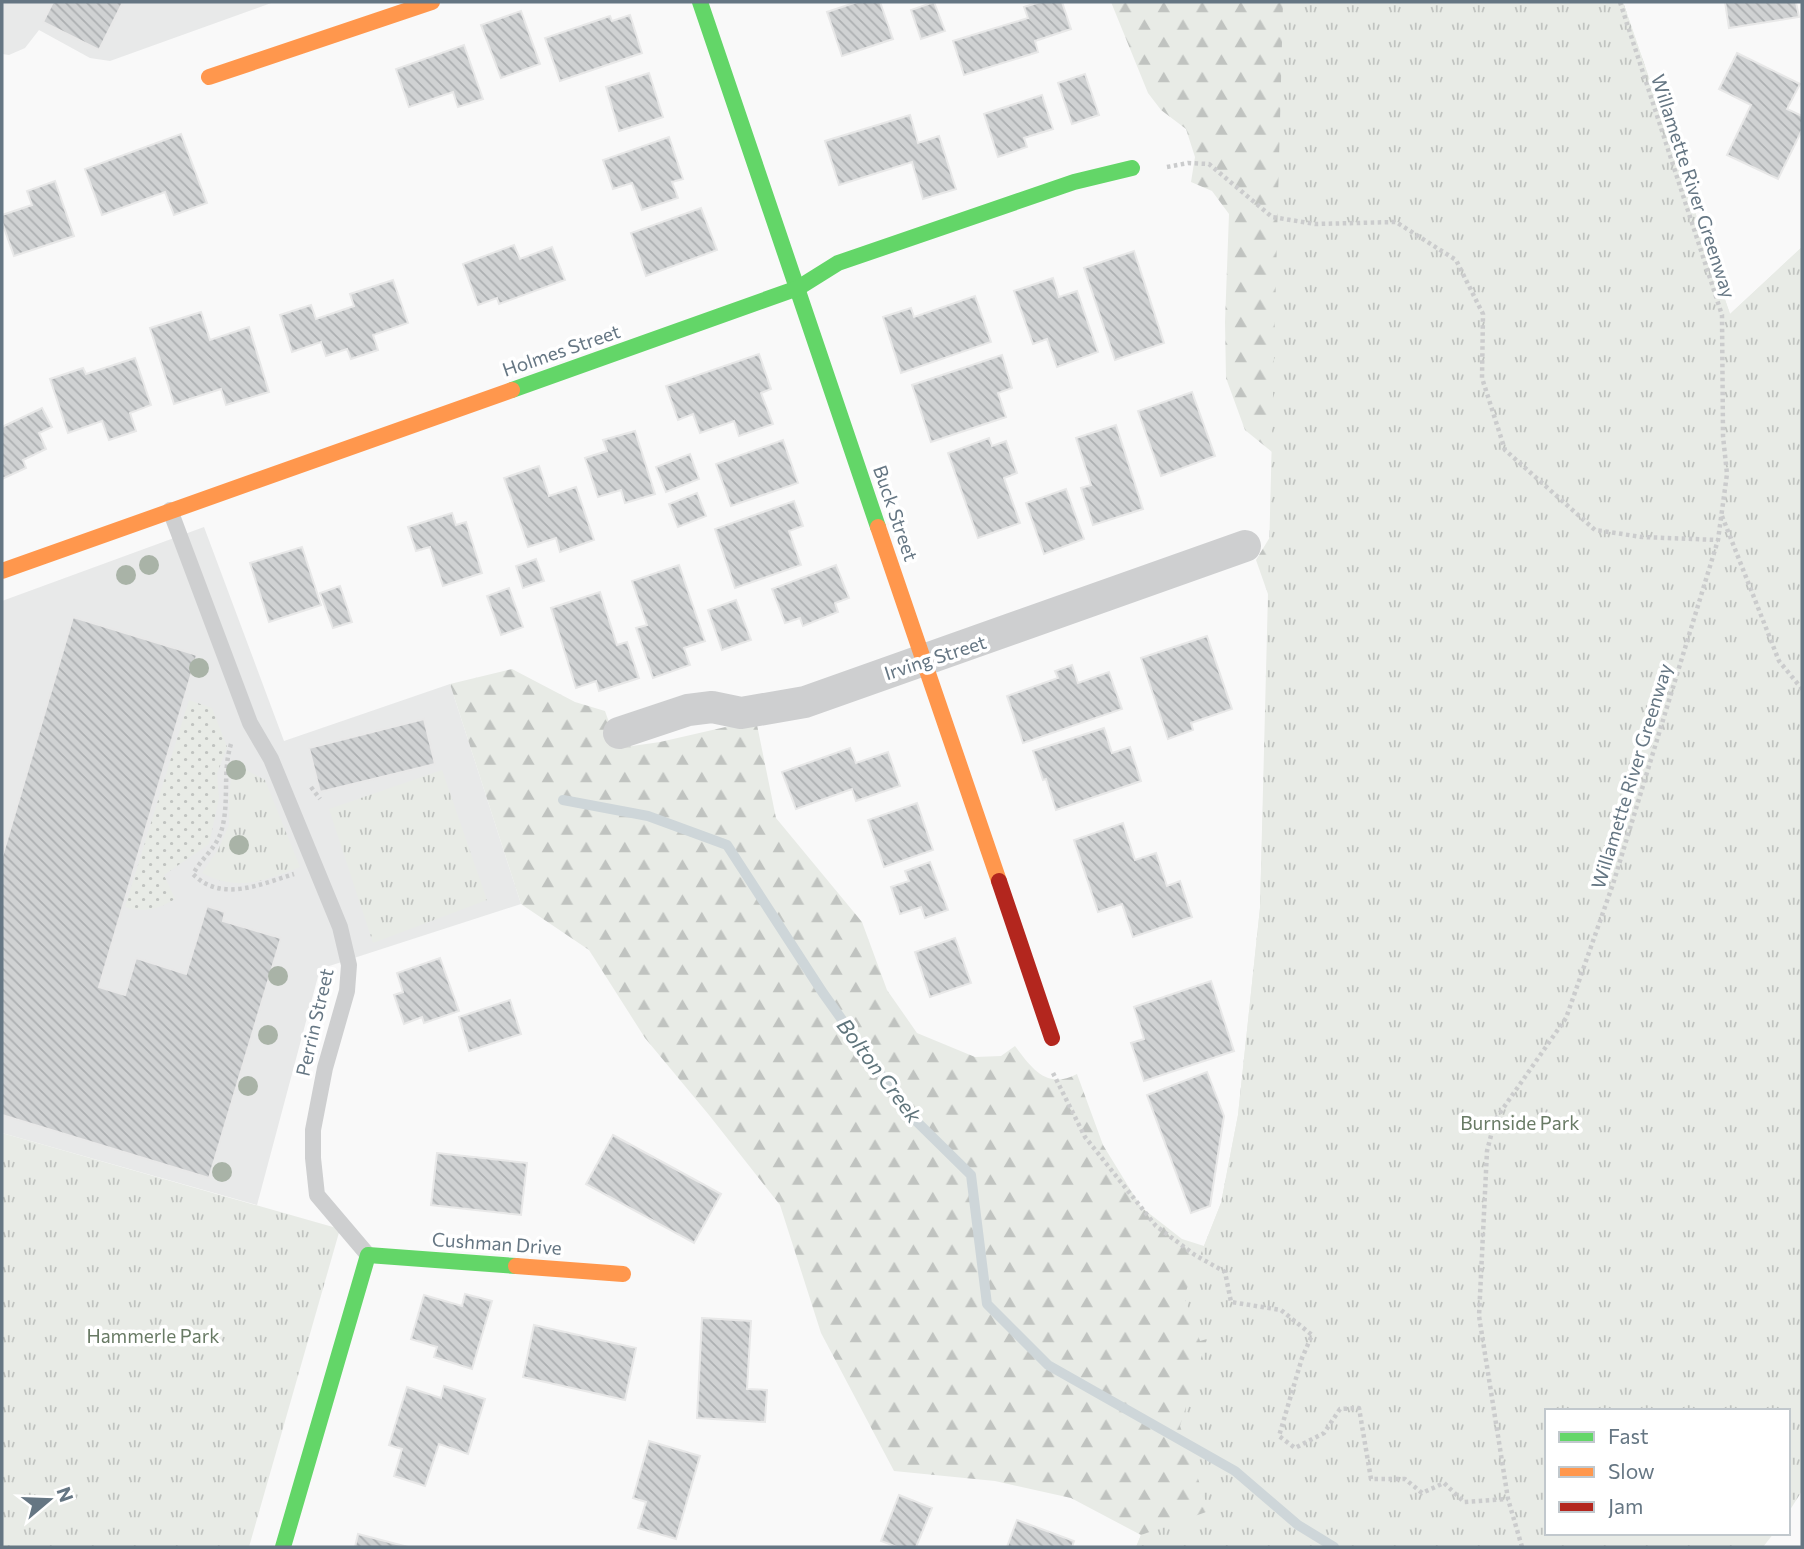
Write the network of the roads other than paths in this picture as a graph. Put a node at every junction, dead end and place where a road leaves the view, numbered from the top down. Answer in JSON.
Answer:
{"nodes":[{"id":1,"x":432,"y":2,"type":"edge"},
{"id":2,"x":700,"y":2,"type":"edge"},
{"id":3,"x":209,"y":77,"type":"dead end"},
{"id":4,"x":1132,"y":168,"type":"road end"},
{"id":5,"x":798,"y":288,"type":"junction"},
{"id":6,"x":170,"y":510,"type":"junction"},
{"id":7,"x":1245,"y":547,"type":"dead end"},
{"id":8,"x":2,"y":571,"type":"edge"},
{"id":9,"x":924,"y":662,"type":"junction"},
{"id":10,"x":619,"y":733,"type":"dead end"},
{"id":11,"x":1052,"y":1038,"type":"dead end"},
{"id":12,"x":368,"y":1255,"type":"junction"},
{"id":13,"x":622,"y":1274,"type":"dead end"},
{"id":14,"x":284,"y":1547,"type":"edge"}],
"edges":[{"from":1,"to":3,"type":"street"},
{"from":2,"to":5,"type":"street","name":"Buck Street"},
{"from":4,"to":5,"type":"street","name":"Holmes Street"},
{"from":5,"to":6,"type":"street","name":"Holmes Street"},
{"from":5,"to":9,"type":"street","name":"Buck Street"},
{"from":6,"to":8,"type":"street","name":"Holmes Street"},
{"from":6,"to":12,"type":"lane","name":"Perrin Street"},
{"from":7,"to":9,"type":"street","name":"Irving Street"},
{"from":9,"to":10,"type":"street","name":"Irving Street"},
{"from":9,"to":11,"type":"street","name":"Buck Street"},
{"from":12,"to":13,"type":"street","name":"Cushman Drive"},
{"from":12,"to":14,"type":"street"}]}
